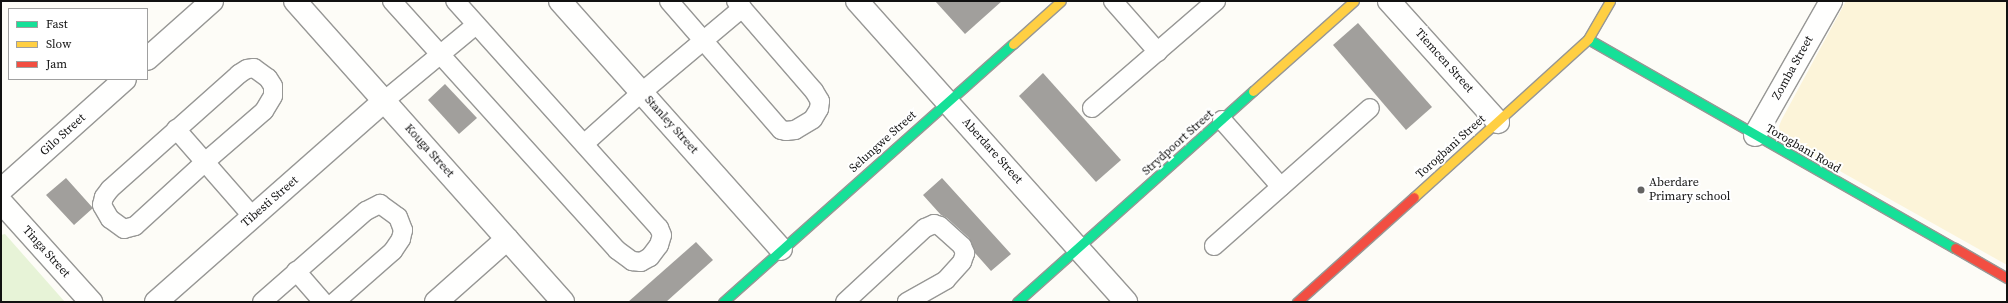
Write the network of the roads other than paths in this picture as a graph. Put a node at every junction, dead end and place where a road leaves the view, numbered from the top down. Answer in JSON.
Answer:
{"nodes":[{"id":1,"x":212,"y":1,"type":"edge"},
{"id":2,"x":295,"y":1,"type":"edge"},
{"id":3,"x":392,"y":1,"type":"edge"},
{"id":4,"x":454,"y":1,"type":"edge"},
{"id":5,"x":560,"y":1,"type":"edge"},
{"id":6,"x":669,"y":1,"type":"edge"},
{"id":7,"x":857,"y":1,"type":"edge"},
{"id":8,"x":1061,"y":1,"type":"edge"},
{"id":9,"x":1113,"y":1,"type":"edge"},
{"id":10,"x":1216,"y":1,"type":"edge"},
{"id":11,"x":1354,"y":1,"type":"edge"},
{"id":12,"x":1389,"y":1,"type":"edge"},
{"id":13,"x":1610,"y":1,"type":"edge"},
{"id":14,"x":1830,"y":1,"type":"edge"},
{"id":15,"x":739,"y":4,"type":"edge"},
{"id":16,"x":476,"y":25,"type":"junction"},
{"id":17,"x":1588,"y":39,"type":"junction"},
{"id":18,"x":703,"y":40,"type":"junction"},
{"id":19,"x":1158,"y":52,"type":"junction"},
{"id":20,"x":440,"y":55,"type":"junction"},
{"id":21,"x":148,"y":58,"type":"edge"},
{"id":22,"x":124,"y":80,"type":"edge"},
{"id":23,"x":642,"y":92,"type":"junction"},
{"id":24,"x":384,"y":101,"type":"junction"},
{"id":25,"x":947,"y":101,"type":"junction"},
{"id":26,"x":1092,"y":108,"type":"dead end"},
{"id":27,"x":1370,"y":108,"type":"dead end"},
{"id":28,"x":1222,"y":120,"type":"junction"},
{"id":29,"x":1498,"y":122,"type":"junction"},
{"id":30,"x":176,"y":129,"type":"junction"},
{"id":31,"x":1755,"y":135,"type":"junction"},
{"id":32,"x":584,"y":144,"type":"junction"},
{"id":33,"x":205,"y":162,"type":"junction"},
{"id":34,"x":1281,"y":187,"type":"junction"},
{"id":35,"x":1,"y":190,"type":"edge"},
{"id":36,"x":1,"y":202,"type":"edge"},
{"id":37,"x":253,"y":217,"type":"junction"},
{"id":38,"x":507,"y":239,"type":"junction"},
{"id":39,"x":1214,"y":246,"type":"dead end"},
{"id":40,"x":1078,"y":247,"type":"junction"},
{"id":41,"x":782,"y":249,"type":"junction"},
{"id":42,"x":296,"y":271,"type":"junction"},
{"id":43,"x":2007,"y":278,"type":"edge"},
{"id":44,"x":91,"y":302,"type":"edge"},
{"id":45,"x":156,"y":302,"type":"edge"},
{"id":46,"x":262,"y":302,"type":"edge"},
{"id":47,"x":323,"y":302,"type":"edge"},
{"id":48,"x":335,"y":302,"type":"edge"},
{"id":49,"x":436,"y":302,"type":"edge"},
{"id":50,"x":563,"y":302,"type":"edge"},
{"id":51,"x":723,"y":302,"type":"edge"},
{"id":52,"x":845,"y":302,"type":"edge"},
{"id":53,"x":907,"y":302,"type":"edge"},
{"id":54,"x":1017,"y":302,"type":"edge"},
{"id":55,"x":1126,"y":302,"type":"edge"},
{"id":56,"x":1297,"y":302,"type":"edge"}],
"edges":[{"from":1,"to":21,"type":"street"},
{"from":2,"to":24,"type":"street","name":"Kouga Street"},
{"from":3,"to":20,"type":"lane"},
{"from":4,"to":16,"type":"lane"},
{"from":5,"to":23,"type":"street","name":"Stanley Street"},
{"from":6,"to":18,"type":"lane"},
{"from":7,"to":25,"type":"street","name":"Aberdare Street"},
{"from":8,"to":25,"type":"street","name":"Selungwe Street"},
{"from":9,"to":19,"type":"lane"},
{"from":10,"to":19,"type":"lane"},
{"from":11,"to":28,"type":"street","name":"Strydpoort Street"},
{"from":12,"to":29,"type":"street","name":"Tiemcen Street"},
{"from":13,"to":17,"type":"street","name":"Torogbani Street"},
{"from":14,"to":31,"type":"street","name":"Zomba Street"},
{"from":15,"to":18,"type":"lane"},
{"from":15,"to":18,"type":"lane"},
{"from":16,"to":20,"type":"lane"},
{"from":16,"to":32,"type":"lane"},
{"from":17,"to":29,"type":"street","name":"Torogbani Street"},
{"from":17,"to":31,"type":"street","name":"Torogbani Road"},
{"from":18,"to":23,"type":"lane"},
{"from":19,"to":26,"type":"lane"},
{"from":20,"to":24,"type":"lane"},
{"from":20,"to":32,"type":"lane"},
{"from":22,"to":35,"type":"street","name":"Gilo Street"},
{"from":23,"to":32,"type":"lane"},
{"from":23,"to":41,"type":"street","name":"Stanley Street"},
{"from":24,"to":37,"type":"street","name":"Tibesti Street"},
{"from":24,"to":38,"type":"street","name":"Kouga Street"},
{"from":25,"to":40,"type":"street","name":"Aberdare Street"},
{"from":25,"to":41,"type":"street","name":"Selungwe Street"},
{"from":27,"to":34,"type":"lane"},
{"from":28,"to":34,"type":"lane"},
{"from":28,"to":40,"type":"street","name":"Strydpoort Street"},
{"from":29,"to":56,"type":"street","name":"Torogbani Street"},
{"from":30,"to":33,"type":"lane"},
{"from":30,"to":33,"type":"lane"},
{"from":30,"to":33,"type":"lane"},
{"from":31,"to":43,"type":"street","name":"Torogbani Road"},
{"from":33,"to":37,"type":"lane"},
{"from":34,"to":39,"type":"lane"},
{"from":36,"to":44,"type":"street","name":"Tinga Street"},
{"from":37,"to":45,"type":"street","name":"Tibesti Street"},
{"from":38,"to":49,"type":"street"},
{"from":38,"to":50,"type":"street","name":"Kouga Street"},
{"from":40,"to":54,"type":"street","name":"Strydpoort Street"},
{"from":40,"to":55,"type":"street","name":"Aberdare Street"},
{"from":41,"to":51,"type":"street","name":"Selungwe Street"},
{"from":42,"to":46,"type":"lane"},
{"from":42,"to":47,"type":"lane"},
{"from":42,"to":48,"type":"lane"},
{"from":52,"to":53,"type":"lane"}]}
